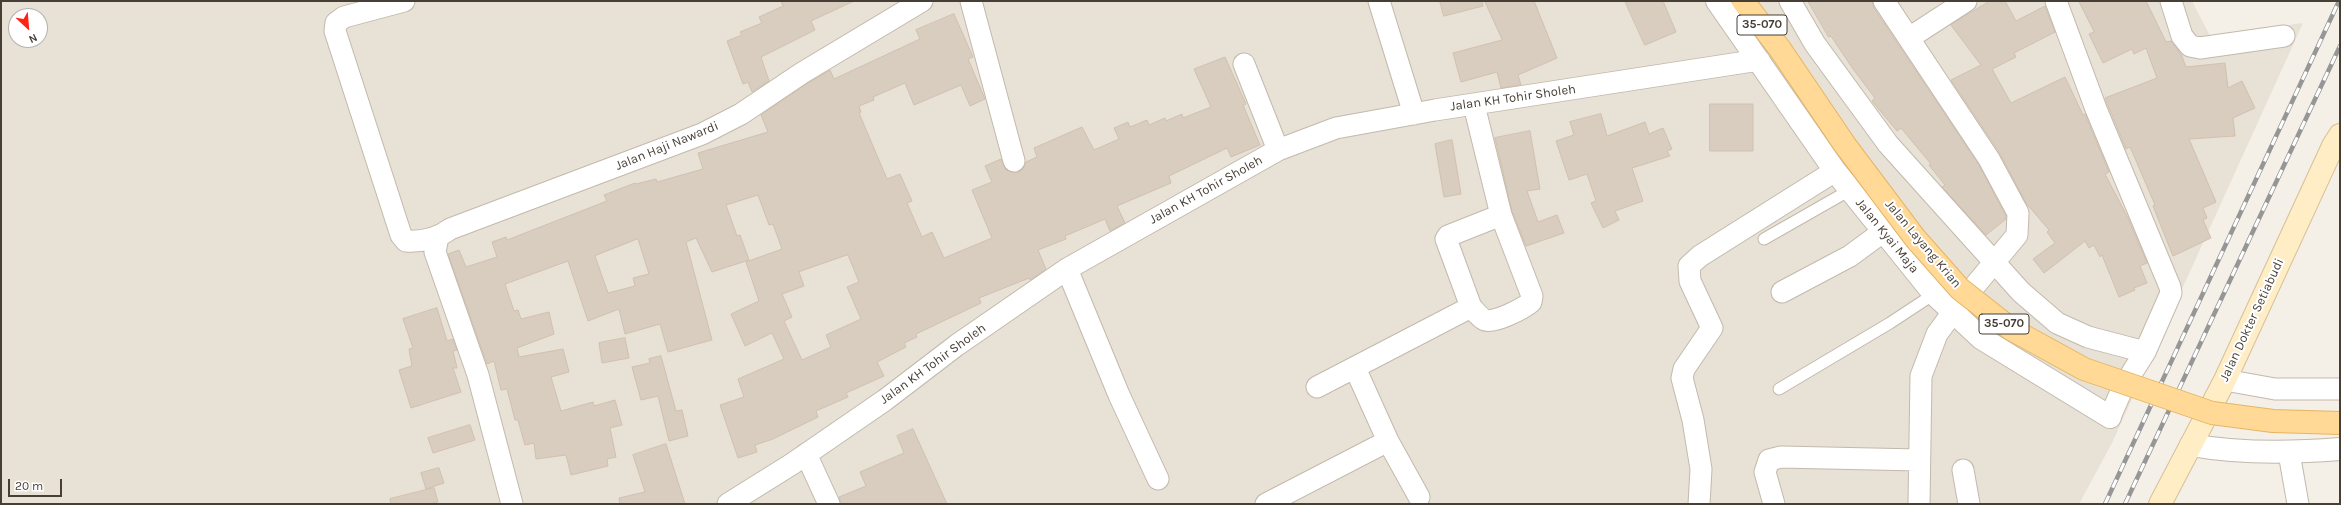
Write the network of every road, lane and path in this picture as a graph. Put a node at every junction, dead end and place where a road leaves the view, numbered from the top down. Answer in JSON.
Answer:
{"nodes":[{"id":1,"x":404,"y":1,"type":"edge"},
{"id":2,"x":922,"y":1,"type":"edge"},
{"id":3,"x":971,"y":1,"type":"edge"},
{"id":4,"x":1379,"y":1,"type":"edge"},
{"id":5,"x":1717,"y":1,"type":"edge"},
{"id":6,"x":1743,"y":1,"type":"edge"},
{"id":7,"x":1790,"y":1,"type":"edge"},
{"id":8,"x":1884,"y":1,"type":"edge"},
{"id":9,"x":1966,"y":1,"type":"edge"},
{"id":10,"x":2056,"y":1,"type":"edge"},
{"id":11,"x":2171,"y":1,"type":"edge"},
{"id":12,"x":2284,"y":36,"type":"dead end"},
{"id":13,"x":1909,"y":38,"type":"junction"},
{"id":14,"x":1759,"y":60,"type":"junction"},
{"id":15,"x":1244,"y":64,"type":"dead end"},
{"id":16,"x":1474,"y":105,"type":"junction"},
{"id":17,"x":1414,"y":114,"type":"junction"},
{"id":18,"x":2340,"y":135,"type":"edge"},
{"id":19,"x":1278,"y":150,"type":"junction"},
{"id":20,"x":1014,"y":161,"type":"dead end"},
{"id":21,"x":1835,"y":171,"type":"junction"},
{"id":22,"x":1850,"y":190,"type":"junction"},
{"id":23,"x":1501,"y":215,"type":"junction"},
{"id":24,"x":1884,"y":231,"type":"junction"},
{"id":25,"x":438,"y":238,"type":"junction"},
{"id":26,"x":1764,"y":239,"type":"dead end"},
{"id":27,"x":1995,"y":262,"type":"junction"},
{"id":28,"x":1067,"y":269,"type":"junction"},
{"id":29,"x":1782,"y":292,"type":"dead end"},
{"id":30,"x":1934,"y":294,"type":"junction"},
{"id":31,"x":1958,"y":306,"type":"junction"},
{"id":32,"x":1471,"y":307,"type":"junction"},
{"id":33,"x":2142,"y":356,"type":"junction"},
{"id":34,"x":1355,"y":368,"type":"junction"},
{"id":35,"x":2222,"y":383,"type":"junction"},
{"id":36,"x":1317,"y":387,"type":"dead end"},
{"id":37,"x":1779,"y":389,"type":"dead end"},
{"id":38,"x":2340,"y":389,"type":"edge"},
{"id":39,"x":2110,"y":417,"type":"joint"},
{"id":40,"x":2340,"y":422,"type":"edge"},
{"id":41,"x":1388,"y":441,"type":"junction"},
{"id":42,"x":2191,"y":446,"type":"junction"},
{"id":43,"x":2340,"y":449,"type":"edge"},
{"id":44,"x":2289,"y":453,"type":"junction"},
{"id":45,"x":806,"y":454,"type":"junction"},
{"id":46,"x":1918,"y":460,"type":"junction"},
{"id":47,"x":1963,"y":470,"type":"dead end"},
{"id":48,"x":1158,"y":478,"type":"dead end"},
{"id":49,"x":1419,"y":497,"type":"dead end"},
{"id":50,"x":512,"y":504,"type":"edge"},
{"id":51,"x":728,"y":504,"type":"edge"},
{"id":52,"x":829,"y":504,"type":"edge"},
{"id":53,"x":1266,"y":504,"type":"edge"},
{"id":54,"x":1699,"y":504,"type":"edge"},
{"id":55,"x":1774,"y":504,"type":"edge"},
{"id":56,"x":1919,"y":504,"type":"edge"},
{"id":57,"x":1969,"y":504,"type":"edge"},
{"id":58,"x":2160,"y":504,"type":"edge"},
{"id":59,"x":2298,"y":504,"type":"edge"}],
"edges":[{"from":1,"to":25,"type":"street"},
{"from":2,"to":25,"type":"street","name":"Jalan Haji Nawardi"},
{"from":3,"to":20,"type":"street"},
{"from":4,"to":17,"type":"street"},
{"from":5,"to":14,"type":"street","name":"Jalan Kyai Maja"},
{"from":6,"to":40,"type":"main road","name":"Jalan Layang Krian","number":"35-070","bridge":true},
{"from":7,"to":27,"type":"street"},
{"from":8,"to":13,"type":"street"},
{"from":9,"to":13,"type":"street"},
{"from":10,"to":33,"type":"street"},
{"from":11,"to":12,"type":"street"},
{"from":13,"to":27,"type":"street"},
{"from":14,"to":16,"type":"street","name":"Jalan KH Tohir Sholeh"},
{"from":14,"to":21,"type":"street","name":"Jalan Kyai Maja"},
{"from":15,"to":19,"type":"street"},
{"from":16,"to":17,"type":"street","name":"Jalan KH Tohir Sholeh"},
{"from":16,"to":23,"type":"street"},
{"from":17,"to":19,"type":"street","name":"Jalan KH Tohir Sholeh"},
{"from":18,"to":35,"type":"main road","name":"Jalan Dokter Setiabudi"},
{"from":19,"to":28,"type":"street","name":"Jalan KH Tohir Sholeh"},
{"from":21,"to":22,"type":"street","name":"Jalan Kyai Maja"},
{"from":21,"to":54,"type":"street"},
{"from":22,"to":24,"type":"street","name":"Jalan Kyai Maja"},
{"from":22,"to":26,"type":"lane"},
{"from":23,"to":32,"type":"street"},
{"from":23,"to":32,"type":"street"},
{"from":24,"to":29,"type":"street"},
{"from":24,"to":30,"type":"street","name":"Jalan Kyai Maja"},
{"from":25,"to":50,"type":"street"},
{"from":27,"to":31,"type":"street"},
{"from":27,"to":33,"type":"street"},
{"from":28,"to":45,"type":"street","name":"Jalan KH Tohir Sholeh"},
{"from":28,"to":48,"type":"street"},
{"from":30,"to":31,"type":"street","name":"Jalan Kyai Maja"},
{"from":30,"to":37,"type":"lane"},
{"from":31,"to":39,"type":"street","name":"Jalan Kyai Maja"},
{"from":31,"to":46,"type":"street"},
{"from":32,"to":34,"type":"street"},
{"from":33,"to":39,"type":"street"},
{"from":34,"to":36,"type":"street"},
{"from":34,"to":41,"type":"street"},
{"from":35,"to":38,"type":"street"},
{"from":35,"to":42,"type":"main road","name":"Jalan Dokter Setiabudi"},
{"from":41,"to":49,"type":"street"},
{"from":41,"to":53,"type":"street"},
{"from":42,"to":44,"type":"street"},
{"from":42,"to":58,"type":"main road","name":"Jalan Dokter Setiabudi"},
{"from":43,"to":44,"type":"street"},
{"from":44,"to":59,"type":"street"},
{"from":45,"to":51,"type":"street","name":"Jalan KH Tohir Sholeh"},
{"from":45,"to":52,"type":"street"},
{"from":46,"to":55,"type":"street"},
{"from":46,"to":56,"type":"street"},
{"from":47,"to":57,"type":"street"}]}
